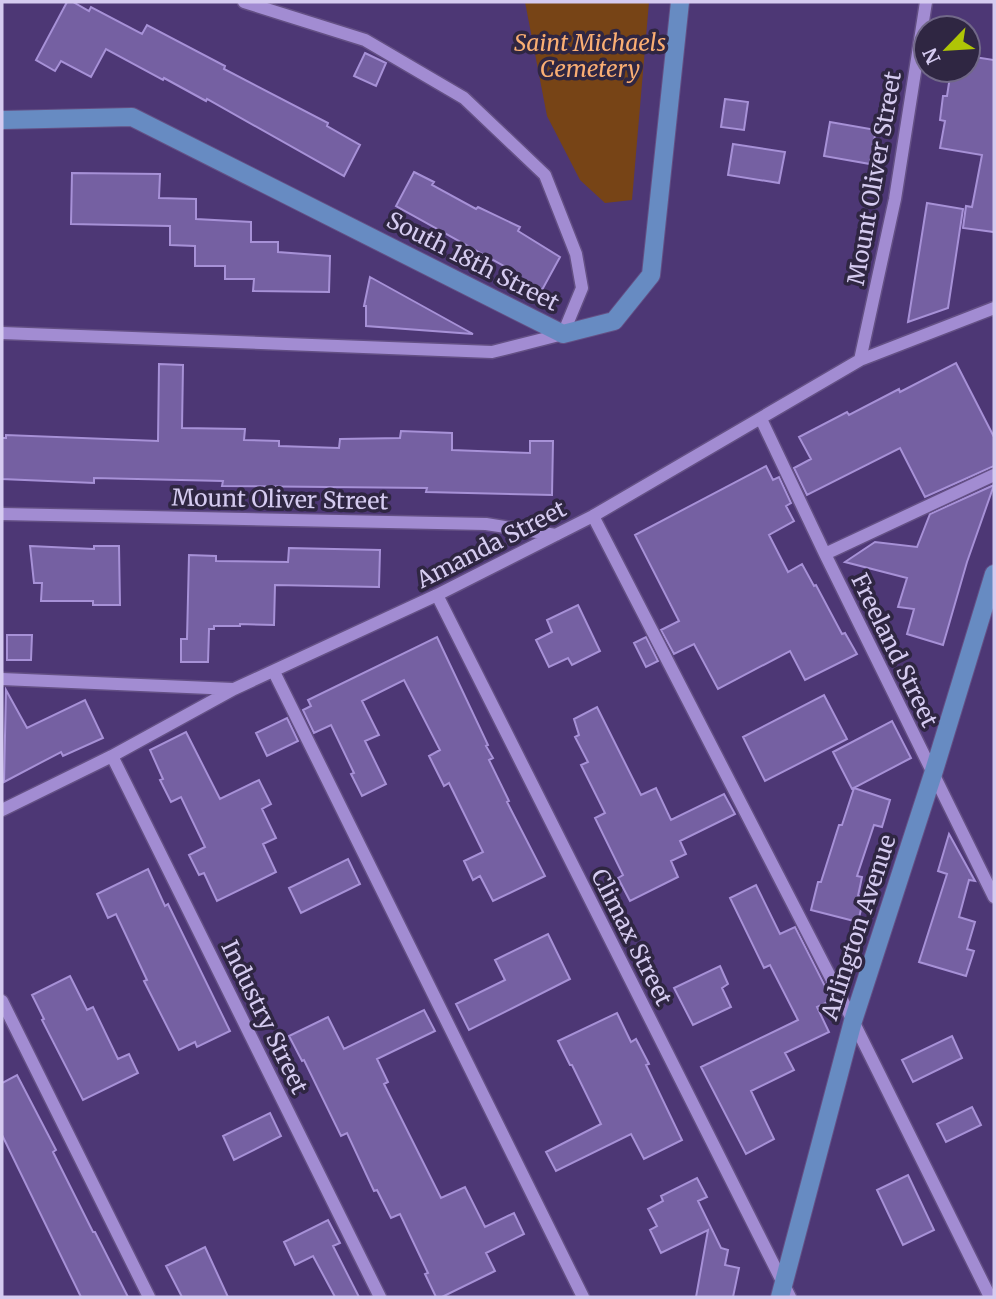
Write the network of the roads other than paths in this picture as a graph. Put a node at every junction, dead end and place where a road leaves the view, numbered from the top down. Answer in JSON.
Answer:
{"nodes":[{"id":1,"x":244,"y":2,"type":"edge"},
{"id":2,"x":680,"y":2,"type":"edge"},
{"id":3,"x":926,"y":2,"type":"edge"},
{"id":4,"x":3,"y":122,"type":"edge"},
{"id":5,"x":994,"y":308,"type":"edge"},
{"id":6,"x":2,"y":333,"type":"edge"},
{"id":7,"x":563,"y":334,"type":"junction"},
{"id":8,"x":860,"y":360,"type":"junction"},
{"id":9,"x":761,"y":419,"type":"junction"},
{"id":10,"x":994,"y":475,"type":"edge"},
{"id":11,"x":2,"y":514,"type":"edge"},
{"id":12,"x":593,"y":516,"type":"junction"},
{"id":13,"x":556,"y":535,"type":"junction"},
{"id":14,"x":825,"y":554,"type":"junction"},
{"id":15,"x":994,"y":574,"type":"edge"},
{"id":16,"x":437,"y":595,"type":"junction"},
{"id":17,"x":274,"y":672,"type":"junction"},
{"id":18,"x":2,"y":680,"type":"edge"},
{"id":19,"x":234,"y":689,"type":"junction"},
{"id":20,"x":111,"y":756,"type":"junction"},
{"id":21,"x":933,"y":774,"type":"junction"},
{"id":22,"x":2,"y":810,"type":"edge"},
{"id":23,"x":994,"y":897,"type":"edge"},
{"id":24,"x":2,"y":1001,"type":"edge"},
{"id":25,"x":853,"y":1021,"type":"junction"},
{"id":26,"x":781,"y":1289,"type":"edge"},
{"id":27,"x":990,"y":1296,"type":"edge"},
{"id":28,"x":149,"y":1297,"type":"edge"},
{"id":29,"x":380,"y":1297,"type":"edge"},
{"id":30,"x":583,"y":1297,"type":"edge"},
{"id":31,"x":790,"y":1297,"type":"edge"}],
"edges":[{"from":1,"to":7,"type":"street"},
{"from":2,"to":7,"type":"main road","name":"South 18th Street"},
{"from":3,"to":8,"type":"street","name":"Mount Oliver Street"},
{"from":4,"to":7,"type":"main road","name":"South 18th Street"},
{"from":5,"to":8,"type":"street","name":"Amanda Street"},
{"from":6,"to":7,"type":"street"},
{"from":8,"to":9,"type":"street","name":"Amanda Street"},
{"from":9,"to":12,"type":"street","name":"Amanda Street"},
{"from":9,"to":14,"type":"street","name":"Freeland Street"},
{"from":10,"to":14,"type":"street"},
{"from":11,"to":13,"type":"street","name":"Mount Oliver Street"},
{"from":12,"to":13,"type":"street","name":"Amanda Street"},
{"from":12,"to":25,"type":"street"},
{"from":13,"to":16,"type":"street","name":"Amanda Street"},
{"from":14,"to":21,"type":"street","name":"Freeland Street"},
{"from":15,"to":21,"type":"main road","name":"Arlington Avenue"},
{"from":16,"to":17,"type":"street","name":"Amanda Street"},
{"from":16,"to":26,"type":"street","name":"Climax Street"},
{"from":17,"to":19,"type":"street","name":"Amanda Street"},
{"from":17,"to":30,"type":"street"},
{"from":18,"to":19,"type":"street"},
{"from":19,"to":20,"type":"street","name":"Amanda Street"},
{"from":20,"to":22,"type":"street","name":"Amanda Street"},
{"from":20,"to":29,"type":"street","name":"Industry Street"},
{"from":21,"to":23,"type":"street","name":"Freeland Street"},
{"from":21,"to":25,"type":"main road","name":"Arlington Avenue"},
{"from":24,"to":28,"type":"street"},
{"from":25,"to":26,"type":"main road","name":"Arlington Avenue"},
{"from":25,"to":27,"type":"street"},
{"from":26,"to":31,"type":"street","name":"Climax Street"}]}
